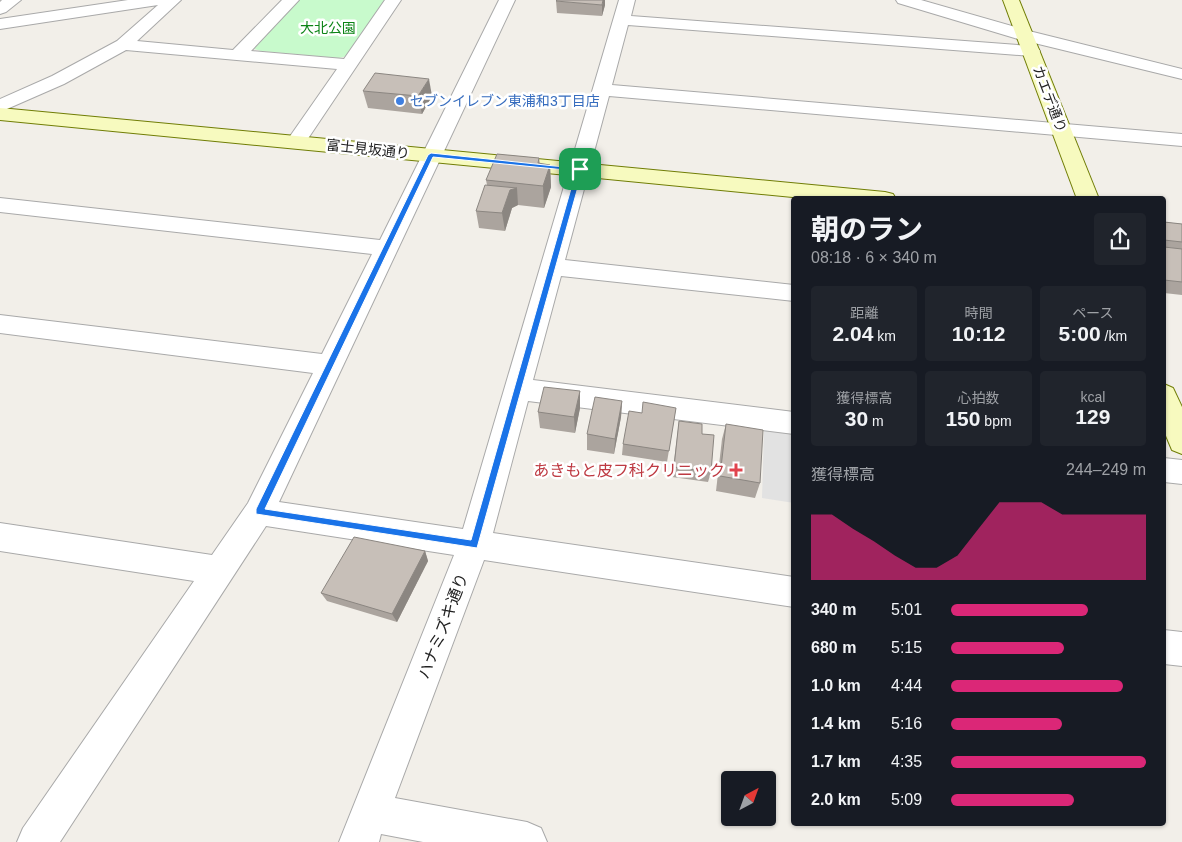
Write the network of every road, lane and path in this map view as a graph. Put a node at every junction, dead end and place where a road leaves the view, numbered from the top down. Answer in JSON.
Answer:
{"nodes":[{"id":1,"x":13,"y":0,"type":"edge"},
{"id":2,"x":160,"y":0,"type":"edge"},
{"id":3,"x":173,"y":0,"type":"edge"},
{"id":4,"x":291,"y":0,"type":"edge"},
{"id":5,"x":393,"y":0,"type":"edge"},
{"id":6,"x":507,"y":0,"type":"edge"},
{"id":7,"x":904,"y":0,"type":"edge"},
{"id":8,"x":1011,"y":0,"type":"edge"},
{"id":9,"x":0,"y":9,"type":"edge"},
{"id":10,"x":625,"y":10,"type":"edge"},
{"id":11,"x":0,"y":24,"type":"edge"},
{"id":12,"x":1028,"y":43,"type":"junction"},
{"id":13,"x":123,"y":44,"type":"junction"},
{"id":14,"x":237,"y":55,"type":"junction"},
{"id":15,"x":348,"y":65,"type":"junction"},
{"id":16,"x":1182,"y":74,"type":"edge"},
{"id":17,"x":602,"y":90,"type":"junction"},
{"id":18,"x":0,"y":106,"type":"edge"},
{"id":19,"x":0,"y":114,"type":"edge"},
{"id":20,"x":1062,"y":129,"type":"junction"},
{"id":21,"x":1182,"y":140,"type":"edge"},
{"id":22,"x":296,"y":142,"type":"junction"},
{"id":23,"x":431,"y":155,"type":"junction"},
{"id":24,"x":580,"y":169,"type":"junction"},
{"id":25,"x":854,"y":196,"type":"edge"},
{"id":26,"x":1087,"y":196,"type":"edge"},
{"id":27,"x":0,"y":205,"type":"edge"},
{"id":28,"x":386,"y":248,"type":"junction"},
{"id":29,"x":553,"y":267,"type":"junction"},
{"id":30,"x":791,"y":293,"type":"edge"},
{"id":31,"x":0,"y":324,"type":"edge"},
{"id":32,"x":331,"y":365,"type":"junction"},
{"id":33,"x":519,"y":389,"type":"junction"},
{"id":34,"x":1171,"y":401,"type":"edge"},
{"id":35,"x":791,"y":424,"type":"edge"},
{"id":36,"x":1182,"y":442,"type":"edge"},
{"id":37,"x":1166,"y":470,"type":"edge"},
{"id":38,"x":1182,"y":472,"type":"edge"},
{"id":39,"x":259,"y":512,"type":"junction"},
{"id":40,"x":0,"y":537,"type":"edge"},
{"id":41,"x":474,"y":545,"type":"junction"},
{"id":42,"x":221,"y":571,"type":"junction"},
{"id":43,"x":791,"y":592,"type":"edge"},
{"id":44,"x":1166,"y":647,"type":"edge"},
{"id":45,"x":1182,"y":649,"type":"edge"},
{"id":46,"x":364,"y":827,"type":"edge"},
{"id":47,"x":37,"y":842,"type":"edge"},
{"id":48,"x":527,"y":842,"type":"edge"}],
"edges":[{"from":1,"to":9,"type":"street"},
{"from":2,"to":11,"type":"street"},
{"from":3,"to":13,"type":"street"},
{"from":4,"to":14,"type":"street"},
{"from":5,"to":15,"type":"street"},
{"from":6,"to":23,"type":"street"},
{"from":7,"to":12,"type":"street"},
{"from":8,"to":12,"type":"street","name":"カエデ通り"},
{"from":10,"to":12,"type":"street"},
{"from":10,"to":17,"type":"street","name":"ハナミズキ通り"},
{"from":12,"to":16,"type":"street"},
{"from":12,"to":20,"type":"street","name":"カエデ通り"},
{"from":13,"to":14,"type":"street"},
{"from":13,"to":18,"type":"street"},
{"from":14,"to":15,"type":"street"},
{"from":15,"to":22,"type":"street"},
{"from":17,"to":20,"type":"street"},
{"from":17,"to":24,"type":"street","name":"ハナミズキ通り"},
{"from":19,"to":22,"type":"street","name":"富士見坂通り"},
{"from":20,"to":21,"type":"street"},
{"from":20,"to":26,"type":"street","name":"カエデ通り"},
{"from":22,"to":23,"type":"street","name":"富士見坂通り"},
{"from":23,"to":24,"type":"street","name":"富士見坂通り"},
{"from":23,"to":28,"type":"street"},
{"from":24,"to":25,"type":"street","name":"富士見坂通り"},
{"from":24,"to":29,"type":"street","name":"ハナミズキ通り"},
{"from":27,"to":28,"type":"street"},
{"from":28,"to":32,"type":"street"},
{"from":29,"to":30,"type":"street"},
{"from":29,"to":33,"type":"street","name":"ハナミズキ通り"},
{"from":31,"to":32,"type":"street"},
{"from":32,"to":39,"type":"street"},
{"from":33,"to":35,"type":"street"},
{"from":33,"to":41,"type":"street","name":"ハナミズキ通り"},
{"from":34,"to":36,"type":"street"},
{"from":37,"to":38,"type":"street"},
{"from":39,"to":41,"type":"street"},
{"from":39,"to":42,"type":"street"},
{"from":40,"to":42,"type":"street"},
{"from":41,"to":43,"type":"street"},
{"from":41,"to":46,"type":"street","name":"ハナミズキ通り"},
{"from":42,"to":47,"type":"street"},
{"from":44,"to":45,"type":"street"},
{"from":46,"to":48,"type":"street"}]}
